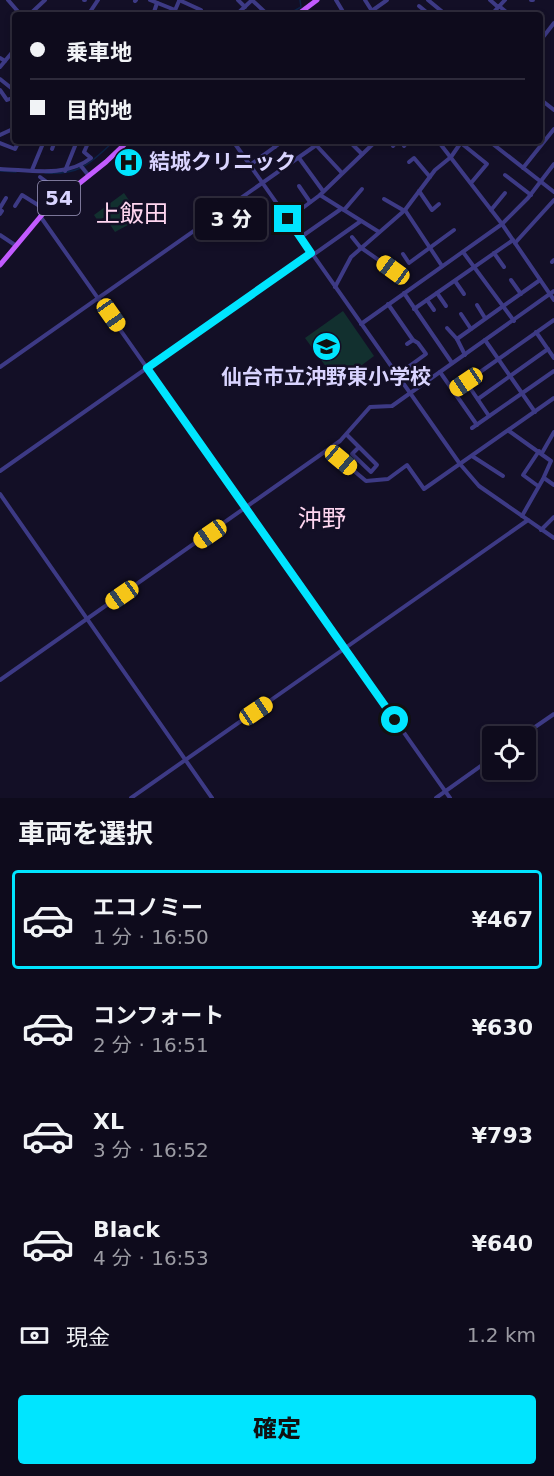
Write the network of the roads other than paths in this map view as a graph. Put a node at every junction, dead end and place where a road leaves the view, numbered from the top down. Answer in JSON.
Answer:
{"nodes":[{"id":1,"x":8,"y":0,"type":"edge"},
{"id":2,"x":45,"y":0,"type":"edge"},
{"id":3,"x":150,"y":0,"type":"edge"},
{"id":4,"x":180,"y":0,"type":"edge"},
{"id":5,"x":238,"y":0,"type":"edge"},
{"id":6,"x":252,"y":0,"type":"edge"},
{"id":7,"x":317,"y":0,"type":"edge"},
{"id":8,"x":387,"y":0,"type":"edge"},
{"id":9,"x":428,"y":0,"type":"edge"},
{"id":10,"x":490,"y":0,"type":"edge"},
{"id":11,"x":505,"y":0,"type":"edge"},
{"id":12,"x":157,"y":3,"type":"junction"},
{"id":13,"x":419,"y":6,"type":"dead end"},
{"id":14,"x":245,"y":7,"type":"junction"},
{"id":15,"x":499,"y":7,"type":"junction"},
{"id":16,"x":201,"y":9,"type":"dead end"},
{"id":17,"x":18,"y":12,"type":"edge"},
{"id":18,"x":32,"y":12,"type":"edge"},
{"id":19,"x":154,"y":12,"type":"edge"},
{"id":20,"x":172,"y":12,"type":"edge"},
{"id":21,"x":239,"y":12,"type":"edge"},
{"id":22,"x":265,"y":12,"type":"edge"},
{"id":23,"x":301,"y":12,"type":"edge"},
{"id":24,"x":372,"y":12,"type":"edge"},
{"id":25,"x":426,"y":12,"type":"edge"},
{"id":26,"x":443,"y":12,"type":"edge"},
{"id":27,"x":494,"y":12,"type":"edge"},
{"id":28,"x":506,"y":12,"type":"edge"},
{"id":29,"x":554,"y":24,"type":"edge"},
{"id":30,"x":543,"y":36,"type":"edge"},
{"id":31,"x":2,"y":60,"type":"edge"},
{"id":32,"x":0,"y":66,"type":"edge"},
{"id":33,"x":1,"y":84,"type":"edge"},
{"id":34,"x":12,"y":98,"type":"edge"},
{"id":35,"x":554,"y":129,"type":"edge"},
{"id":36,"x":0,"y":143,"type":"edge"},
{"id":37,"x":543,"y":143,"type":"edge"},
{"id":38,"x":18,"y":144,"type":"edge"},
{"id":39,"x":43,"y":144,"type":"edge"},
{"id":40,"x":54,"y":144,"type":"edge"},
{"id":41,"x":76,"y":144,"type":"edge"},
{"id":42,"x":88,"y":144,"type":"edge"},
{"id":43,"x":125,"y":144,"type":"edge"},
{"id":44,"x":235,"y":144,"type":"edge"},
{"id":45,"x":273,"y":144,"type":"edge"},
{"id":46,"x":279,"y":144,"type":"edge"},
{"id":47,"x":352,"y":144,"type":"edge"},
{"id":48,"x":373,"y":144,"type":"edge"},
{"id":49,"x":440,"y":144,"type":"edge"},
{"id":50,"x":460,"y":144,"type":"edge"},
{"id":51,"x":463,"y":144,"type":"edge"},
{"id":52,"x":493,"y":144,"type":"edge"},
{"id":53,"x":542,"y":144,"type":"edge"},
{"id":54,"x":316,"y":145,"type":"joint"},
{"id":55,"x":275,"y":147,"type":"junction"},
{"id":56,"x":52,"y":149,"type":"dead end"},
{"id":57,"x":362,"y":154,"type":"junction"},
{"id":58,"x":451,"y":157,"type":"junction"},
{"id":59,"x":299,"y":158,"type":"junction"},
{"id":60,"x":408,"y":162,"type":"dead end"},
{"id":61,"x":554,"y":164,"type":"edge"},
{"id":62,"x":250,"y":165,"type":"junction"},
{"id":63,"x":82,"y":168,"type":"junction"},
{"id":64,"x":523,"y":168,"type":"junction"},
{"id":65,"x":0,"y":169,"type":"edge"},
{"id":66,"x":32,"y":170,"type":"junction"},
{"id":67,"x":65,"y":171,"type":"junction"},
{"id":68,"x":342,"y":173,"type":"junction"},
{"id":69,"x":505,"y":175,"type":"dead end"},
{"id":70,"x":89,"y":176,"type":"junction"},
{"id":71,"x":40,"y":177,"type":"dead end"},
{"id":72,"x":430,"y":177,"type":"junction"},
{"id":73,"x":541,"y":182,"type":"junction"},
{"id":74,"x":262,"y":183,"type":"junction"},
{"id":75,"x":471,"y":183,"type":"junction"},
{"id":76,"x":299,"y":186,"type":"dead end"},
{"id":77,"x":362,"y":189,"type":"dead end"},
{"id":78,"x":323,"y":191,"type":"junction"},
{"id":79,"x":419,"y":191,"type":"junction"},
{"id":80,"x":554,"y":192,"type":"edge"},
{"id":81,"x":63,"y":194,"type":"junction"},
{"id":82,"x":505,"y":194,"type":"dead end"},
{"id":83,"x":320,"y":195,"type":"junction"},
{"id":84,"x":531,"y":195,"type":"junction"},
{"id":85,"x":6,"y":198,"type":"dead end"},
{"id":86,"x":384,"y":199,"type":"dead end"},
{"id":87,"x":554,"y":200,"type":"edge"},
{"id":88,"x":310,"y":202,"type":"junction"},
{"id":89,"x":440,"y":204,"type":"dead end"},
{"id":90,"x":15,"y":206,"type":"dead end"},
{"id":91,"x":0,"y":209,"type":"edge"},
{"id":92,"x":46,"y":210,"type":"junction"},
{"id":93,"x":343,"y":210,"type":"junction"},
{"id":94,"x":404,"y":210,"type":"junction"},
{"id":95,"x":491,"y":210,"type":"junction"},
{"id":96,"x":0,"y":214,"type":"edge"},
{"id":97,"x":40,"y":216,"type":"junction"},
{"id":98,"x":288,"y":219,"type":"junction"},
{"id":99,"x":361,"y":220,"type":"junction"},
{"id":100,"x":502,"y":224,"type":"junction"},
{"id":101,"x":454,"y":230,"type":"dead end"},
{"id":102,"x":379,"y":232,"type":"junction"},
{"id":103,"x":0,"y":235,"type":"edge"},
{"id":104,"x":301,"y":237,"type":"junction"},
{"id":105,"x":352,"y":237,"type":"dead end"},
{"id":106,"x":514,"y":241,"type":"junction"},
{"id":107,"x":15,"y":245,"type":"junction"},
{"id":108,"x":360,"y":247,"type":"junction"},
{"id":109,"x":431,"y":247,"type":"junction"},
{"id":110,"x":463,"y":252,"type":"junction"},
{"id":111,"x":494,"y":253,"type":"junction"},
{"id":112,"x":312,"y":254,"type":"junction"},
{"id":113,"x":403,"y":254,"type":"dead end"},
{"id":114,"x":0,"y":265,"type":"edge"},
{"id":115,"x":442,"y":266,"type":"junction"},
{"id":116,"x":474,"y":267,"type":"junction"},
{"id":117,"x":504,"y":267,"type":"dead end"},
{"id":118,"x":393,"y":270,"type":"dead end"},
{"id":119,"x":511,"y":280,"type":"dead end"},
{"id":120,"x":540,"y":280,"type":"junction"},
{"id":121,"x":455,"y":281,"type":"junction"},
{"id":122,"x":335,"y":287,"type":"junction"},
{"id":123,"x":404,"y":293,"type":"junction"},
{"id":124,"x":437,"y":293,"type":"junction"},
{"id":125,"x":552,"y":293,"type":"edge"},
{"id":126,"x":464,"y":294,"type":"dead end"},
{"id":127,"x":521,"y":294,"type":"junction"},
{"id":128,"x":98,"y":298,"type":"junction"},
{"id":129,"x":427,"y":300,"type":"junction"},
{"id":130,"x":554,"y":300,"type":"edge"},
{"id":131,"x":388,"y":304,"type":"junction"},
{"id":132,"x":477,"y":305,"type":"dead end"},
{"id":133,"x":446,"y":306,"type":"dead end"},
{"id":134,"x":503,"y":307,"type":"junction"},
{"id":135,"x":414,"y":309,"type":"junction"},
{"id":136,"x":434,"y":310,"type":"dead end"},
{"id":137,"x":460,"y":315,"type":"dead end"},
{"id":138,"x":485,"y":318,"type":"junction"},
{"id":139,"x":514,"y":321,"type":"junction"},
{"id":140,"x":553,"y":322,"type":"edge"},
{"id":141,"x":361,"y":324,"type":"junction"},
{"id":142,"x":447,"y":328,"type":"dead end"},
{"id":143,"x":471,"y":329,"type":"junction"},
{"id":144,"x":536,"y":332,"type":"junction"},
{"id":145,"x":457,"y":339,"type":"junction"},
{"id":146,"x":413,"y":340,"type":"junction"},
{"id":147,"x":485,"y":340,"type":"junction"},
{"id":148,"x":407,"y":344,"type":"dead end"},
{"id":149,"x":548,"y":349,"type":"junction"},
{"id":150,"x":465,"y":355,"type":"junction"},
{"id":151,"x":554,"y":358,"type":"edge"},
{"id":152,"x":498,"y":359,"type":"junction"},
{"id":153,"x":452,"y":363,"type":"junction"},
{"id":154,"x":0,"y":367,"type":"edge"},
{"id":155,"x":147,"y":368,"type":"junction"},
{"id":156,"x":554,"y":371,"type":"edge"},
{"id":157,"x":440,"y":372,"type":"junction"},
{"id":158,"x":397,"y":375,"type":"junction"},
{"id":159,"x":509,"y":377,"type":"junction"},
{"id":160,"x":466,"y":382,"type":"junction"},
{"id":161,"x":453,"y":391,"type":"junction"},
{"id":162,"x":522,"y":393,"type":"junction"},
{"id":163,"x":410,"y":394,"type":"junction"},
{"id":164,"x":554,"y":398,"type":"edge"},
{"id":165,"x":478,"y":399,"type":"junction"},
{"id":166,"x":535,"y":412,"type":"junction"},
{"id":167,"x":490,"y":416,"type":"junction"},
{"id":168,"x":477,"y":425,"type":"junction"},
{"id":169,"x":472,"y":428,"type":"dead end"},
{"id":170,"x":508,"y":431,"type":"junction"},
{"id":171,"x":554,"y":432,"type":"edge"},
{"id":172,"x":346,"y":435,"type":"junction"},
{"id":173,"x":359,"y":447,"type":"junction"},
{"id":174,"x":329,"y":450,"type":"junction"},
{"id":175,"x":540,"y":452,"type":"junction"},
{"id":176,"x":472,"y":456,"type":"junction"},
{"id":177,"x":460,"y":464,"type":"junction"},
{"id":178,"x":0,"y":471,"type":"edge"},
{"id":179,"x":503,"y":476,"type":"dead end"},
{"id":180,"x":544,"y":478,"type":"junction"},
{"id":181,"x":554,"y":485,"type":"edge"},
{"id":182,"x":538,"y":486,"type":"junction"},
{"id":183,"x":0,"y":494,"type":"edge"},
{"id":184,"x":246,"y":509,"type":"junction"},
{"id":185,"x":522,"y":516,"type":"junction"},
{"id":186,"x":554,"y":517,"type":"edge"},
{"id":187,"x":528,"y":520,"type":"junction"},
{"id":188,"x":541,"y":530,"type":"junction"},
{"id":189,"x":554,"y":538,"type":"edge"},
{"id":190,"x":87,"y":620,"type":"junction"},
{"id":191,"x":344,"y":649,"type":"junction"},
{"id":192,"x":0,"y":680,"type":"edge"},
{"id":193,"x":554,"y":714,"type":"edge"},
{"id":194,"x":536,"y":726,"type":"edge"},
{"id":195,"x":185,"y":760,"type":"junction"},
{"id":196,"x":482,"y":765,"type":"edge"},
{"id":197,"x":446,"y":791,"type":"junction"},
{"id":198,"x":131,"y":798,"type":"edge"},
{"id":199,"x":212,"y":798,"type":"edge"},
{"id":200,"x":436,"y":798,"type":"edge"},
{"id":201,"x":450,"y":798,"type":"edge"}],
"edges":[{"from":1,"to":17,"type":"street"},
{"from":2,"to":18,"type":"street"},
{"from":3,"to":12,"type":"street"},
{"from":4,"to":16,"type":"street"},
{"from":5,"to":14,"type":"street"},
{"from":6,"to":14,"type":"street"},
{"from":6,"to":22,"type":"street"},
{"from":7,"to":23,"type":"main road"},
{"from":8,"to":24,"type":"street"},
{"from":9,"to":26,"type":"street"},
{"from":10,"to":15,"type":"street"},
{"from":11,"to":15,"type":"street"},
{"from":12,"to":19,"type":"street"},
{"from":12,"to":20,"type":"street"},
{"from":13,"to":25,"type":"street"},
{"from":14,"to":21,"type":"street"},
{"from":15,"to":27,"type":"street"},
{"from":15,"to":28,"type":"street"},
{"from":29,"to":30,"type":"street"},
{"from":31,"to":32,"type":"street"},
{"from":33,"to":34,"type":"street"},
{"from":35,"to":37,"type":"street"},
{"from":36,"to":38,"type":"street"},
{"from":39,"to":66,"type":"street"},
{"from":40,"to":56,"type":"street"},
{"from":41,"to":67,"type":"street"},
{"from":42,"to":63,"type":"street"},
{"from":43,"to":70,"type":"main road","number":"54"},
{"from":44,"to":62,"type":"street"},
{"from":45,"to":55,"type":"street"},
{"from":46,"to":55,"type":"street"},
{"from":47,"to":57,"type":"street"},
{"from":48,"to":57,"type":"street"},
{"from":49,"to":58,"type":"street"},
{"from":50,"to":58,"type":"street"},
{"from":51,"to":75,"type":"street"},
{"from":52,"to":64,"type":"street"},
{"from":53,"to":64,"type":"street"},
{"from":54,"to":59,"type":"street"},
{"from":54,"to":68,"type":"street"},
{"from":55,"to":62,"type":"street"},
{"from":57,"to":68,"type":"street"},
{"from":58,"to":72,"type":"street"},
{"from":58,"to":75,"type":"street"},
{"from":59,"to":74,"type":"street"},
{"from":59,"to":78,"type":"street"},
{"from":60,"to":72,"type":"street"},
{"from":61,"to":73,"type":"street"},
{"from":62,"to":74,"type":"street"},
{"from":63,"to":67,"type":"street"},
{"from":63,"to":70,"type":"street"},
{"from":64,"to":73,"type":"street"},
{"from":65,"to":66,"type":"street"},
{"from":66,"to":67,"type":"street"},
{"from":68,"to":78,"type":"street"},
{"from":69,"to":84,"type":"street"},
{"from":70,"to":81,"type":"main road","number":"54"},
{"from":71,"to":81,"type":"street"},
{"from":72,"to":79,"type":"street"},
{"from":73,"to":80,"type":"street"},
{"from":73,"to":84,"type":"street"},
{"from":74,"to":98,"type":"street"},
{"from":74,"to":128,"type":"street"},
{"from":75,"to":95,"type":"street"},
{"from":76,"to":88,"type":"street"},
{"from":77,"to":93,"type":"street"},
{"from":78,"to":83,"type":"street"},
{"from":79,"to":89,"type":"street"},
{"from":79,"to":94,"type":"street"},
{"from":81,"to":92,"type":"main road","number":"54"},
{"from":82,"to":95,"type":"street"},
{"from":83,"to":88,"type":"street"},
{"from":83,"to":93,"type":"street"},
{"from":84,"to":100,"type":"street"},
{"from":85,"to":91,"type":"street"},
{"from":86,"to":94,"type":"street"},
{"from":87,"to":106,"type":"street"},
{"from":88,"to":98,"type":"street"},
{"from":90,"to":92,"type":"street"},
{"from":91,"to":96,"type":"street"},
{"from":92,"to":97,"type":"main road","number":"54"},
{"from":93,"to":99,"type":"street"},
{"from":93,"to":104,"type":"street"},
{"from":94,"to":102,"type":"street"},
{"from":94,"to":109,"type":"street"},
{"from":95,"to":100,"type":"street"},
{"from":97,"to":107,"type":"main road","number":"54"},
{"from":97,"to":128,"type":"street"},
{"from":98,"to":104,"type":"street"},
{"from":99,"to":102,"type":"street"},
{"from":99,"to":112,"type":"street"},
{"from":100,"to":106,"type":"street"},
{"from":100,"to":110,"type":"street"},
{"from":101,"to":109,"type":"street"},
{"from":102,"to":108,"type":"street"},
{"from":103,"to":107,"type":"street"},
{"from":104,"to":112,"type":"street"},
{"from":105,"to":108,"type":"street"},
{"from":106,"to":111,"type":"street"},
{"from":106,"to":120,"type":"street"},
{"from":107,"to":114,"type":"main road","number":"54"},
{"from":108,"to":118,"type":"street"},
{"from":108,"to":122,"type":"street"},
{"from":109,"to":113,"type":"street"},
{"from":109,"to":115,"type":"street"},
{"from":110,"to":115,"type":"street"},
{"from":110,"to":116,"type":"street"},
{"from":111,"to":116,"type":"street"},
{"from":111,"to":117,"type":"street"},
{"from":112,"to":122,"type":"street"},
{"from":112,"to":155,"type":"street"},
{"from":115,"to":123,"type":"street"},
{"from":116,"to":121,"type":"street"},
{"from":116,"to":134,"type":"street"},
{"from":119,"to":127,"type":"street"},
{"from":120,"to":125,"type":"street"},
{"from":120,"to":127,"type":"street"},
{"from":121,"to":124,"type":"street"},
{"from":121,"to":126,"type":"street"},
{"from":122,"to":141,"type":"street"},
{"from":123,"to":131,"type":"street"},
{"from":123,"to":135,"type":"street"},
{"from":124,"to":129,"type":"street"},
{"from":124,"to":133,"type":"street"},
{"from":125,"to":130,"type":"street"},
{"from":125,"to":139,"type":"street"},
{"from":127,"to":134,"type":"street"},
{"from":128,"to":154,"type":"street"},
{"from":128,"to":155,"type":"street"},
{"from":129,"to":135,"type":"street"},
{"from":129,"to":136,"type":"street"},
{"from":131,"to":141,"type":"street"},
{"from":131,"to":146,"type":"street"},
{"from":132,"to":138,"type":"street"},
{"from":134,"to":138,"type":"street"},
{"from":134,"to":139,"type":"street"},
{"from":135,"to":153,"type":"street"},
{"from":137,"to":143,"type":"street"},
{"from":138,"to":143,"type":"street"},
{"from":139,"to":147,"type":"street"},
{"from":140,"to":144,"type":"street"},
{"from":141,"to":158,"type":"street"},
{"from":142,"to":145,"type":"street"},
{"from":143,"to":145,"type":"street"},
{"from":144,"to":149,"type":"street"},
{"from":144,"to":152,"type":"street"},
{"from":145,"to":150,"type":"street"},
{"from":146,"to":148,"type":"street"},
{"from":146,"to":158,"type":"street"},
{"from":147,"to":150,"type":"street"},
{"from":147,"to":152,"type":"street"},
{"from":149,"to":151,"type":"street"},
{"from":149,"to":159,"type":"street"},
{"from":150,"to":153,"type":"street"},
{"from":152,"to":159,"type":"street"},
{"from":152,"to":160,"type":"street"},
{"from":153,"to":157,"type":"street"},
{"from":155,"to":178,"type":"street"},
{"from":155,"to":184,"type":"street"},
{"from":156,"to":162,"type":"street"},
{"from":157,"to":161,"type":"street"},
{"from":157,"to":163,"type":"street"},
{"from":158,"to":163,"type":"street"},
{"from":159,"to":162,"type":"street"},
{"from":159,"to":165,"type":"street"},
{"from":160,"to":161,"type":"street"},
{"from":160,"to":165,"type":"street"},
{"from":161,"to":168,"type":"street"},
{"from":162,"to":166,"type":"street"},
{"from":162,"to":167,"type":"street"},
{"from":163,"to":172,"type":"street"},
{"from":163,"to":177,"type":"street"},
{"from":164,"to":166,"type":"street"},
{"from":165,"to":167,"type":"street"},
{"from":166,"to":170,"type":"street"},
{"from":167,"to":168,"type":"street"},
{"from":168,"to":169,"type":"street"},
{"from":170,"to":175,"type":"street"},
{"from":170,"to":176,"type":"street"},
{"from":171,"to":175,"type":"street"},
{"from":172,"to":173,"type":"street"},
{"from":172,"to":174,"type":"street"},
{"from":173,"to":173,"type":"street"},
{"from":174,"to":177,"type":"street"},
{"from":174,"to":184,"type":"street"},
{"from":175,"to":180,"type":"street"},
{"from":175,"to":182,"type":"street"},
{"from":176,"to":177,"type":"street"},
{"from":176,"to":179,"type":"street"},
{"from":177,"to":185,"type":"street"},
{"from":180,"to":181,"type":"street"},
{"from":180,"to":182,"type":"street"},
{"from":182,"to":185,"type":"street"},
{"from":183,"to":190,"type":"street"},
{"from":184,"to":190,"type":"street"},
{"from":184,"to":191,"type":"street"},
{"from":185,"to":187,"type":"street"},
{"from":186,"to":188,"type":"street"},
{"from":187,"to":188,"type":"street"},
{"from":187,"to":191,"type":"street"},
{"from":188,"to":189,"type":"street"},
{"from":190,"to":192,"type":"street"},
{"from":190,"to":195,"type":"street"},
{"from":191,"to":195,"type":"street"},
{"from":191,"to":197,"type":"street"},
{"from":193,"to":194,"type":"street"},
{"from":195,"to":198,"type":"street"},
{"from":195,"to":199,"type":"street"},
{"from":196,"to":197,"type":"street"},
{"from":197,"to":200,"type":"street"},
{"from":197,"to":201,"type":"street"}]}
